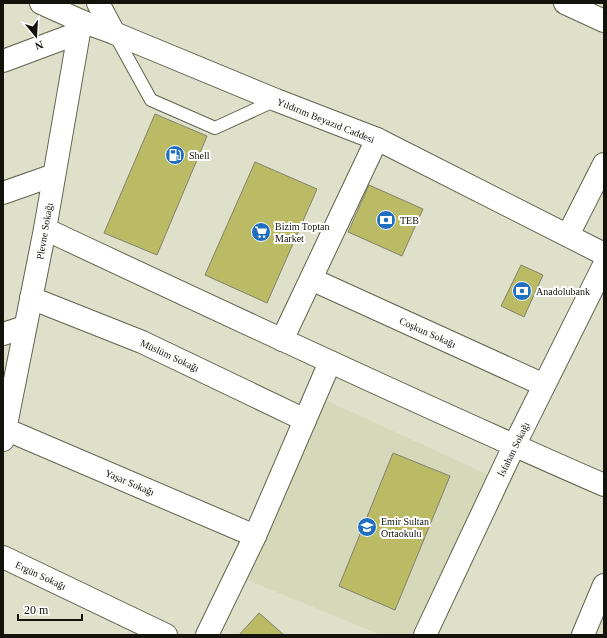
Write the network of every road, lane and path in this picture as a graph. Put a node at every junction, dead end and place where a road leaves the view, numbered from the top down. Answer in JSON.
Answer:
{"nodes":[{"id":1,"x":98,"y":3,"type":"edge"},
{"id":2,"x":565,"y":3,"type":"edge"},
{"id":3,"x":44,"y":4,"type":"edge"},
{"id":4,"x":604,"y":21,"type":"edge"},
{"id":5,"x":79,"y":27,"type":"junction"},
{"id":6,"x":114,"y":33,"type":"junction"},
{"id":7,"x":3,"y":61,"type":"edge"},
{"id":8,"x":276,"y":100,"type":"junction"},
{"id":9,"x":377,"y":139,"type":"junction"},
{"id":10,"x":604,"y":164,"type":"edge"},
{"id":11,"x":54,"y":175,"type":"junction"},
{"id":12,"x":3,"y":193,"type":"edge"},
{"id":13,"x":45,"y":229,"type":"junction"},
{"id":14,"x":568,"y":235,"type":"junction"},
{"id":15,"x":604,"y":254,"type":"edge"},
{"id":16,"x":604,"y":265,"type":"edge"},
{"id":17,"x":311,"y":279,"type":"junction"},
{"id":18,"x":31,"y":298,"type":"junction"},
{"id":19,"x":25,"y":327,"type":"junction"},
{"id":20,"x":3,"y":334,"type":"edge"},
{"id":21,"x":282,"y":340,"type":"junction"},
{"id":22,"x":330,"y":362,"type":"junction"},
{"id":23,"x":544,"y":385,"type":"junction"},
{"id":24,"x":305,"y":420,"type":"junction"},
{"id":25,"x":4,"y":434,"type":"edge"},
{"id":26,"x":514,"y":446,"type":"junction"},
{"id":27,"x":604,"y":485,"type":"edge"},
{"id":28,"x":255,"y":536,"type":"junction"},
{"id":29,"x":3,"y":557,"type":"edge"},
{"id":30,"x":604,"y":585,"type":"edge"},
{"id":31,"x":166,"y":635,"type":"edge"},
{"id":32,"x":206,"y":635,"type":"edge"},
{"id":33,"x":425,"y":635,"type":"edge"},
{"id":34,"x":583,"y":635,"type":"edge"}],
"edges":[{"from":1,"to":6,"type":"street"},
{"from":2,"to":4,"type":"street"},
{"from":3,"to":5,"type":"street","name":"Yıldırım Beyazıd Caddesi"},
{"from":5,"to":6,"type":"street","name":"Yıldırım Beyazıd Caddesi"},
{"from":5,"to":7,"type":"street"},
{"from":5,"to":11,"type":"street","name":"Plevne Sokağı"},
{"from":6,"to":8,"type":"street","name":"Yıldırım Beyazıd Caddesi"},
{"from":6,"to":8,"type":"lane"},
{"from":8,"to":9,"type":"street","name":"Yıldırım Beyazıd Caddesi"},
{"from":9,"to":14,"type":"street","name":"Yıldırım Beyazıd Caddesi"},
{"from":9,"to":17,"type":"street"},
{"from":10,"to":14,"type":"street"},
{"from":11,"to":12,"type":"street"},
{"from":11,"to":13,"type":"street","name":"Plevne Sokağı"},
{"from":13,"to":18,"type":"street","name":"Plevne Sokağı"},
{"from":13,"to":21,"type":"street"},
{"from":14,"to":15,"type":"street","name":"Yıldırım Beyazıd Caddesi"},
{"from":16,"to":23,"type":"street","name":"İsfahan Sokağı"},
{"from":17,"to":21,"type":"street"},
{"from":17,"to":23,"type":"street","name":"Coşkun Sokağı"},
{"from":18,"to":19,"type":"street","name":"Plevne Sokağı"},
{"from":18,"to":24,"type":"street","name":"Müslüm Sokağı"},
{"from":19,"to":20,"type":"street"},
{"from":19,"to":25,"type":"street","name":"Plevne Sokağı"},
{"from":21,"to":22,"type":"street"},
{"from":22,"to":24,"type":"street"},
{"from":22,"to":26,"type":"street"},
{"from":23,"to":26,"type":"street","name":"İsfahan Sokağı"},
{"from":24,"to":28,"type":"street"},
{"from":25,"to":28,"type":"street","name":"Yaşar Sokağı"},
{"from":26,"to":27,"type":"street"},
{"from":26,"to":33,"type":"street","name":"İsfahan Sokağı"},
{"from":28,"to":32,"type":"street"},
{"from":29,"to":31,"type":"street","name":"Ergün Sokağı"},
{"from":30,"to":34,"type":"street"}]}
